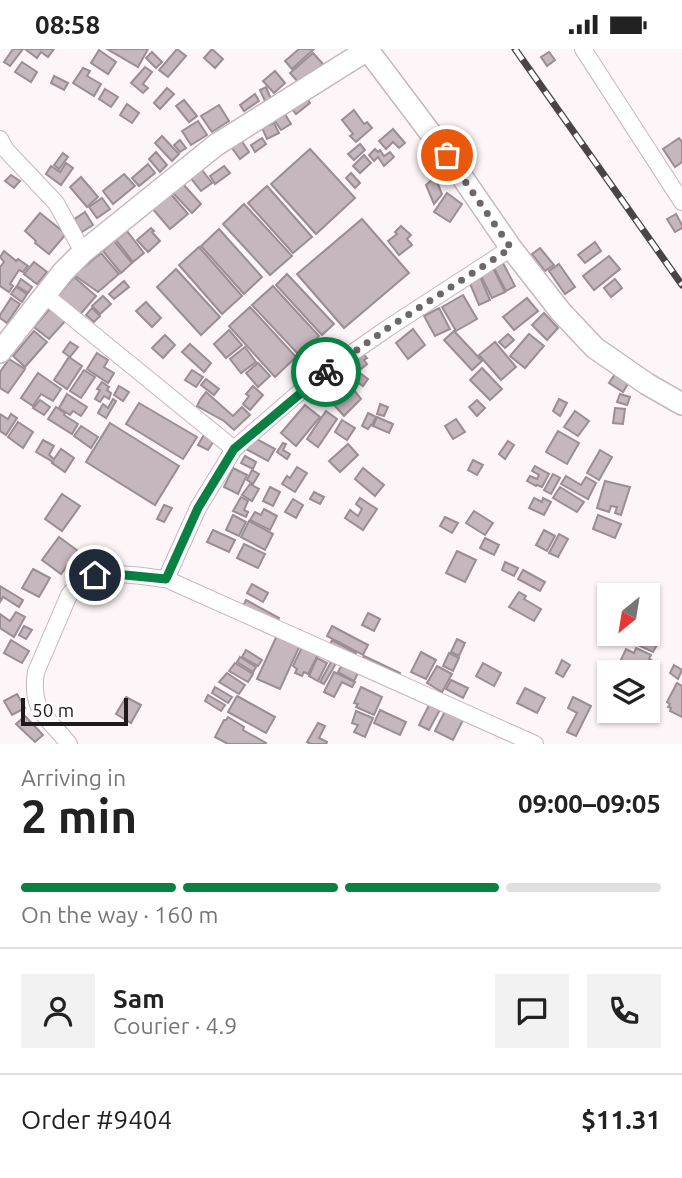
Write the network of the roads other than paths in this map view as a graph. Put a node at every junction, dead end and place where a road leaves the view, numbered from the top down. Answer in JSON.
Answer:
{"nodes":[{"id":1,"x":367,"y":49,"type":"edge"},
{"id":2,"x":583,"y":49,"type":"edge"},
{"id":3,"x":0,"y":139,"type":"edge"},
{"id":4,"x":682,"y":202,"type":"edge"},
{"id":5,"x":511,"y":248,"type":"junction"},
{"id":6,"x":83,"y":252,"type":"junction"},
{"id":7,"x":45,"y":295,"type":"junction"},
{"id":8,"x":0,"y":352,"type":"edge"},
{"id":9,"x":682,"y":404,"type":"edge"},
{"id":10,"x":234,"y":449,"type":"junction"},
{"id":11,"x":166,"y":579,"type":"junction"},
{"id":12,"x":69,"y":744,"type":"edge"},
{"id":13,"x":535,"y":744,"type":"edge"}],
"edges":[{"from":1,"to":5,"type":"main road"},
{"from":1,"to":6,"type":"main road"},
{"from":2,"to":4,"type":"street"},
{"from":3,"to":6,"type":"street"},
{"from":5,"to":9,"type":"main road"},
{"from":5,"to":10,"type":"street"},
{"from":6,"to":7,"type":"main road"},
{"from":7,"to":8,"type":"main road"},
{"from":7,"to":10,"type":"street"},
{"from":10,"to":11,"type":"street"},
{"from":11,"to":12,"type":"street"},
{"from":11,"to":13,"type":"street"}]}
